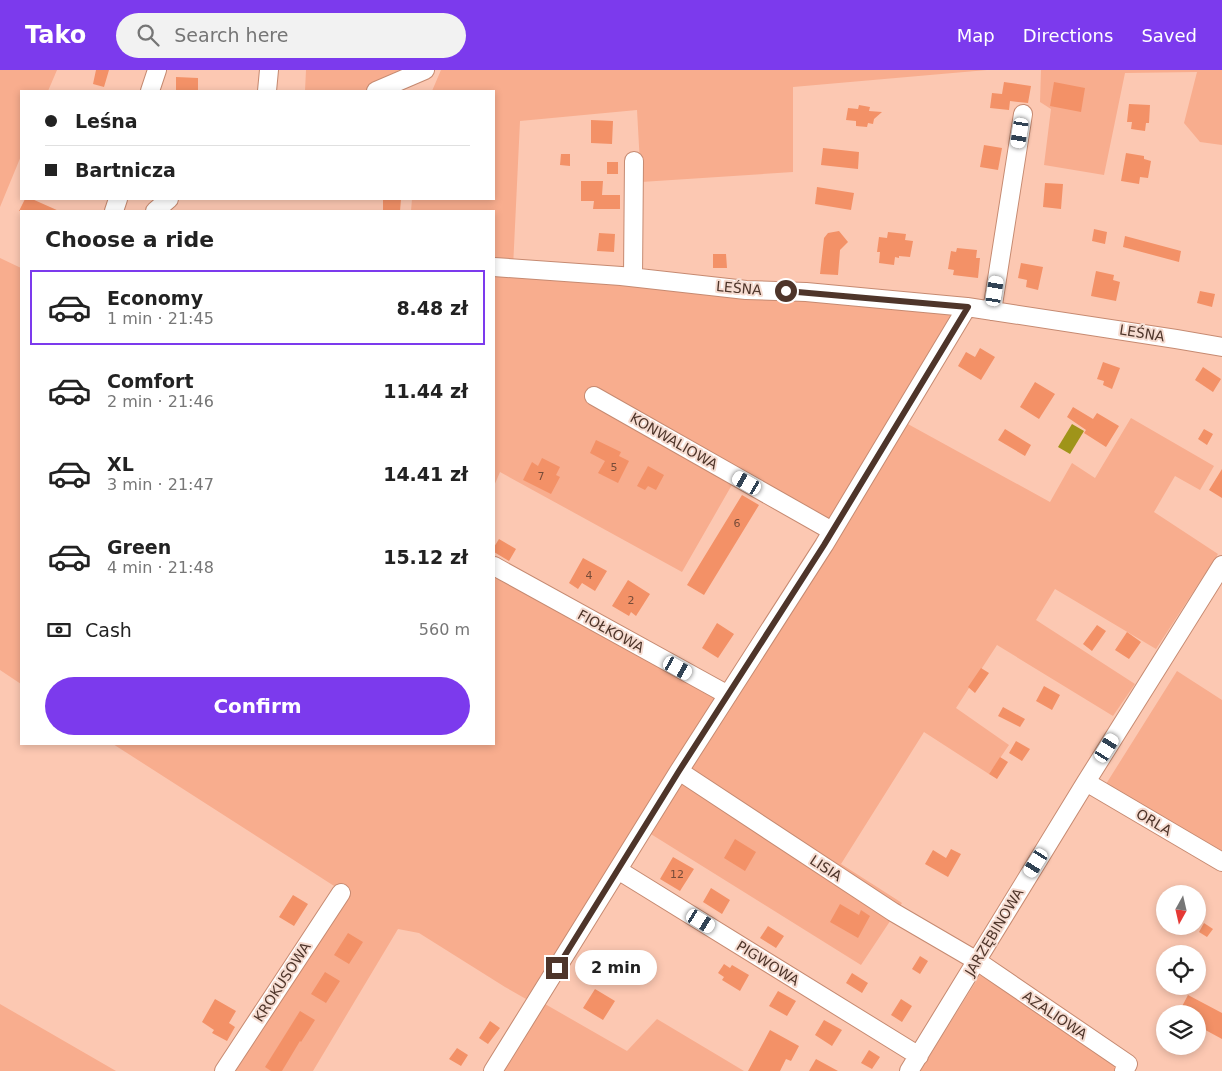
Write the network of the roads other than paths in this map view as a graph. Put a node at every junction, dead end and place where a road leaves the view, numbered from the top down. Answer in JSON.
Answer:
{"nodes":[{"id":1,"x":157,"y":70,"type":"edge"},
{"id":2,"x":268,"y":70,"type":"edge"},
{"id":3,"x":425,"y":70,"type":"edge"},
{"id":4,"x":150,"y":90,"type":"edge"},
{"id":5,"x":267,"y":90,"type":"edge"},
{"id":6,"x":378,"y":90,"type":"edge"},
{"id":7,"x":1022,"y":114,"type":"dead end"},
{"id":8,"x":634,"y":161,"type":"dead end"},
{"id":9,"x":168,"y":200,"type":"edge"},
{"id":10,"x":156,"y":210,"type":"edge"},
{"id":11,"x":495,"y":267,"type":"edge"},
{"id":12,"x":633,"y":277,"type":"junction"},
{"id":13,"x":968,"y":307,"type":"junction"},
{"id":14,"x":992,"y":311,"type":"junction"},
{"id":15,"x":1222,"y":347,"type":"edge"},
{"id":16,"x":594,"y":396,"type":"dead end"},
{"id":17,"x":832,"y":531,"type":"junction"},
{"id":18,"x":1222,"y":565,"type":"edge"},
{"id":19,"x":495,"y":567,"type":"edge"},
{"id":20,"x":728,"y":696,"type":"junction"},
{"id":21,"x":679,"y":771,"type":"junction"},
{"id":22,"x":1086,"y":782,"type":"junction"},
{"id":23,"x":1222,"y":862,"type":"edge"},
{"id":24,"x":618,"y":870,"type":"junction"},
{"id":25,"x":341,"y":893,"type":"dead end"},
{"id":26,"x":977,"y":960,"type":"junction"},
{"id":27,"x":918,"y":1056,"type":"junction"},
{"id":28,"x":224,"y":1071,"type":"edge"},
{"id":29,"x":494,"y":1071,"type":"edge"},
{"id":30,"x":909,"y":1071,"type":"edge"},
{"id":31,"x":1124,"y":1071,"type":"edge"}],
"edges":[{"from":1,"to":4,"type":"street"},
{"from":2,"to":5,"type":"street"},
{"from":3,"to":6,"type":"street"},
{"from":7,"to":14,"type":"street"},
{"from":8,"to":12,"type":"street"},
{"from":9,"to":10,"type":"street"},
{"from":11,"to":12,"type":"street","name":"LEŚNA"},
{"from":12,"to":13,"type":"street","name":"LEŚNA"},
{"from":13,"to":14,"type":"street","name":"LEŚNA"},
{"from":13,"to":17,"type":"street"},
{"from":14,"to":15,"type":"street","name":"LEŚNA"},
{"from":16,"to":17,"type":"street","name":"KONWALIOWA"},
{"from":17,"to":20,"type":"street"},
{"from":18,"to":22,"type":"street","name":"JARZĘBINOWA"},
{"from":19,"to":20,"type":"street","name":"FIOŁKOWA"},
{"from":20,"to":21,"type":"street"},
{"from":21,"to":24,"type":"street"},
{"from":21,"to":26,"type":"street","name":"LISIA"},
{"from":22,"to":23,"type":"street","name":"ORLA"},
{"from":22,"to":26,"type":"street","name":"JARZĘBINOWA"},
{"from":24,"to":27,"type":"street","name":"PIGWOWA"},
{"from":24,"to":29,"type":"street"},
{"from":25,"to":28,"type":"street","name":"KROKUSOWA"},
{"from":26,"to":27,"type":"street","name":"JARZĘBINOWA"},
{"from":26,"to":31,"type":"street","name":"AZALIOWA"},
{"from":27,"to":30,"type":"street","name":"JARZĘBINOWA"}]}
